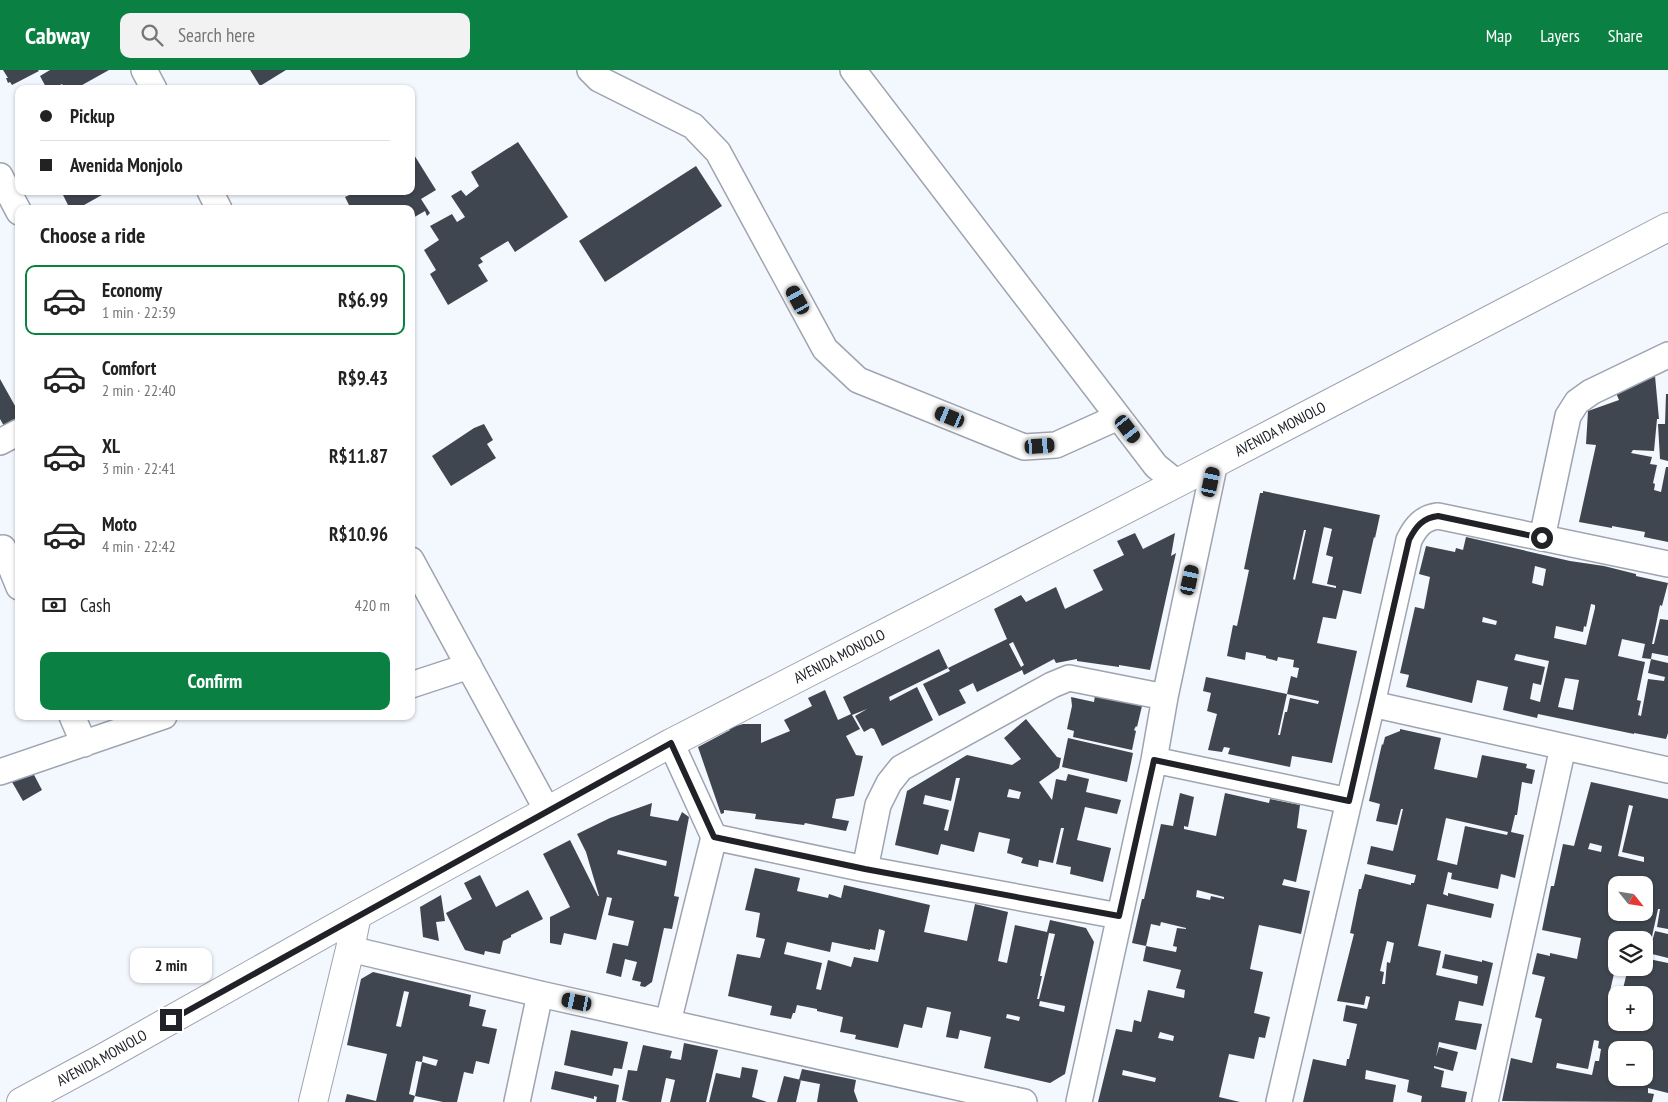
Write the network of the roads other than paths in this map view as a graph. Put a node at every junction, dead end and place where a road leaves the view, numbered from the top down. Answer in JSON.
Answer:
{"nodes":[{"id":1,"x":144,"y":70,"type":"edge"},
{"id":2,"x":590,"y":70,"type":"edge"},
{"id":3,"x":853,"y":70,"type":"edge"},
{"id":4,"x":152,"y":85,"type":"edge"},
{"id":5,"x":0,"y":176,"type":"edge"},
{"id":6,"x":15,"y":205,"type":"edge"},
{"id":7,"x":1668,"y":227,"type":"edge"},
{"id":8,"x":1668,"y":354,"type":"edge"},
{"id":9,"x":1118,"y":417,"type":"junction"},
{"id":10,"x":15,"y":434,"type":"edge"},
{"id":11,"x":0,"y":442,"type":"edge"},
{"id":12,"x":1215,"y":462,"type":"junction"},
{"id":13,"x":1177,"y":483,"type":"junction"},
{"id":14,"x":1542,"y":538,"type":"junction"},
{"id":15,"x":3,"y":548,"type":"dead end"},
{"id":16,"x":1668,"y":564,"type":"edge"},
{"id":17,"x":415,"y":567,"type":"edge"},
{"id":18,"x":15,"y":577,"type":"edge"},
{"id":19,"x":469,"y":666,"type":"junction"},
{"id":20,"x":415,"y":684,"type":"edge"},
{"id":21,"x":1165,"y":697,"type":"junction"},
{"id":22,"x":1372,"y":704,"type":"junction"},
{"id":23,"x":74,"y":720,"type":"edge"},
{"id":24,"x":153,"y":720,"type":"edge"},
{"id":25,"x":671,"y":743,"type":"junction"},
{"id":26,"x":84,"y":744,"type":"junction"},
{"id":27,"x":1563,"y":747,"type":"junction"},
{"id":28,"x":1154,"y":760,"type":"junction"},
{"id":29,"x":1668,"y":770,"type":"edge"},
{"id":30,"x":0,"y":772,"type":"edge"},
{"id":31,"x":1349,"y":801,"type":"junction"},
{"id":32,"x":547,"y":810,"type":"junction"},
{"id":33,"x":714,"y":837,"type":"junction"},
{"id":34,"x":865,"y":869,"type":"junction"},
{"id":35,"x":356,"y":916,"type":"junction"},
{"id":36,"x":1119,"y":916,"type":"junction"},
{"id":37,"x":350,"y":949,"type":"junction"},
{"id":38,"x":540,"y":994,"type":"junction"},
{"id":39,"x":668,"y":1022,"type":"junction"},
{"id":40,"x":21,"y":1102,"type":"edge"},
{"id":41,"x":313,"y":1102,"type":"edge"},
{"id":42,"x":517,"y":1102,"type":"edge"},
{"id":43,"x":1024,"y":1102,"type":"edge"},
{"id":44,"x":1079,"y":1102,"type":"edge"},
{"id":45,"x":1279,"y":1102,"type":"edge"},
{"id":46,"x":1485,"y":1102,"type":"edge"}],
"edges":[{"from":1,"to":4,"type":"street"},
{"from":2,"to":9,"type":"street"},
{"from":3,"to":9,"type":"street"},
{"from":5,"to":6,"type":"street"},
{"from":7,"to":12,"type":"street","name":"AVENIDA MONJOLO"},
{"from":8,"to":14,"type":"street"},
{"from":9,"to":13,"type":"street"},
{"from":10,"to":11,"type":"street"},
{"from":12,"to":13,"type":"street","name":"AVENIDA MONJOLO"},
{"from":12,"to":21,"type":"street"},
{"from":13,"to":25,"type":"street","name":"AVENIDA MONJOLO"},
{"from":14,"to":16,"type":"street"},
{"from":14,"to":22,"type":"street"},
{"from":15,"to":18,"type":"street"},
{"from":17,"to":19,"type":"street"},
{"from":19,"to":20,"type":"street"},
{"from":19,"to":32,"type":"street"},
{"from":21,"to":28,"type":"street"},
{"from":21,"to":34,"type":"street"},
{"from":22,"to":27,"type":"street"},
{"from":22,"to":31,"type":"street"},
{"from":23,"to":26,"type":"street"},
{"from":24,"to":26,"type":"street"},
{"from":25,"to":32,"type":"street","name":"AVENIDA MONJOLO"},
{"from":25,"to":33,"type":"street"},
{"from":26,"to":30,"type":"street"},
{"from":27,"to":29,"type":"street"},
{"from":27,"to":46,"type":"street"},
{"from":28,"to":31,"type":"street"},
{"from":28,"to":36,"type":"street"},
{"from":31,"to":45,"type":"street"},
{"from":32,"to":35,"type":"street","name":"AVENIDA MONJOLO"},
{"from":33,"to":34,"type":"street"},
{"from":33,"to":39,"type":"street"},
{"from":34,"to":36,"type":"street"},
{"from":35,"to":37,"type":"street"},
{"from":35,"to":40,"type":"street","name":"AVENIDA MONJOLO"},
{"from":36,"to":44,"type":"street"},
{"from":37,"to":38,"type":"street"},
{"from":37,"to":41,"type":"street"},
{"from":38,"to":39,"type":"street"},
{"from":38,"to":42,"type":"street"},
{"from":39,"to":43,"type":"street"}]}
